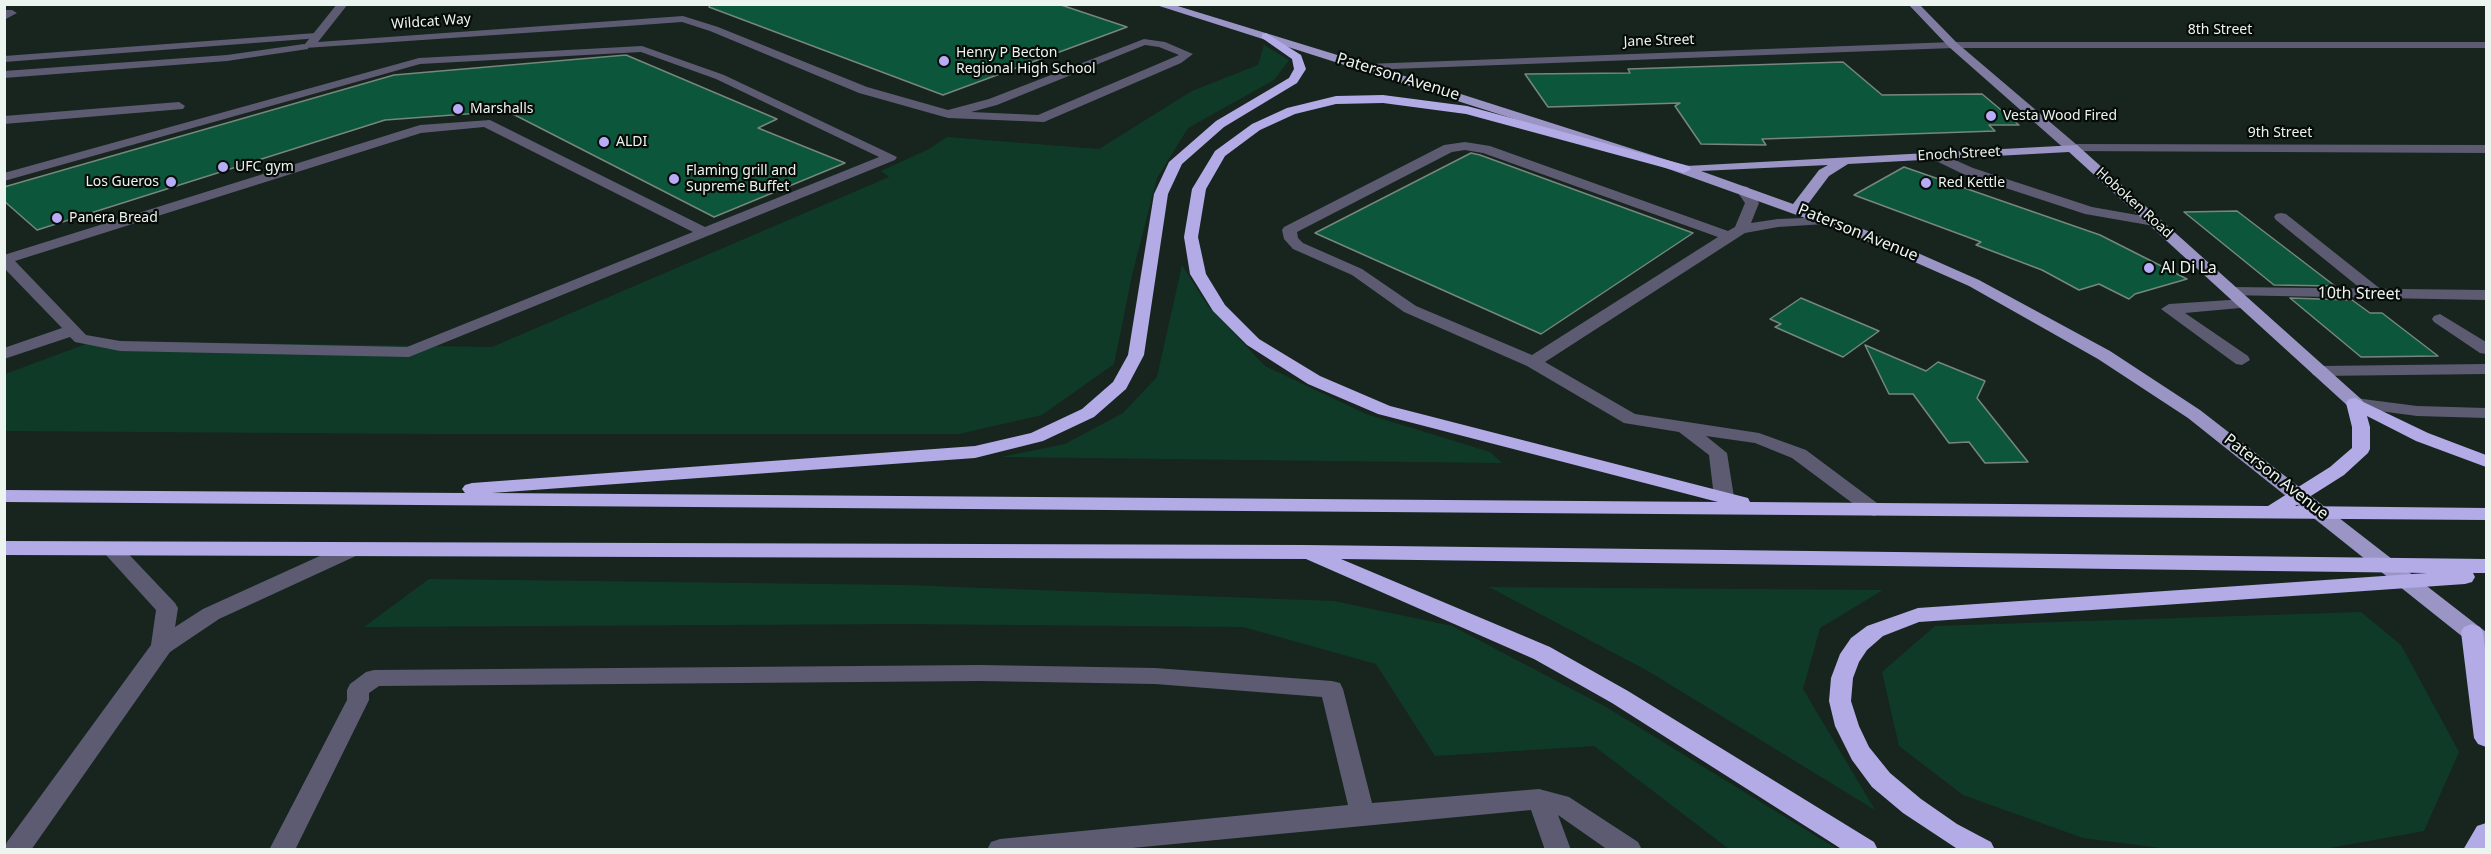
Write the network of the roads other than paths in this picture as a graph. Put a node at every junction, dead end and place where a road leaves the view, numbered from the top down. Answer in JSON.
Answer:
{"nodes":[{"id":1,"x":343,"y":4,"type":"edge"},
{"id":2,"x":1158,"y":4,"type":"edge"},
{"id":3,"x":1912,"y":4,"type":"edge"},
{"id":4,"x":1266,"y":36,"type":"junction"},
{"id":5,"x":313,"y":41,"type":"junction"},
{"id":6,"x":1953,"y":45,"type":"junction"},
{"id":7,"x":2487,"y":45,"type":"edge"},
{"id":8,"x":4,"y":59,"type":"edge"},
{"id":9,"x":1366,"y":67,"type":"junction"},
{"id":10,"x":4,"y":75,"type":"edge"},
{"id":11,"x":179,"y":106,"type":"dead end"},
{"id":12,"x":948,"y":114,"type":"junction"},
{"id":13,"x":4,"y":120,"type":"edge"},
{"id":14,"x":2073,"y":148,"type":"junction"},
{"id":15,"x":2487,"y":149,"type":"edge"},
{"id":16,"x":1935,"y":155,"type":"junction"},
{"id":17,"x":1845,"y":160,"type":"junction"},
{"id":18,"x":1684,"y":169,"type":"junction"},
{"id":19,"x":4,"y":177,"type":"edge"},
{"id":20,"x":1743,"y":190,"type":"junction"},
{"id":21,"x":1797,"y":209,"type":"junction"},
{"id":22,"x":2281,"y":218,"type":"dead end"},
{"id":23,"x":1825,"y":219,"type":"junction"},
{"id":24,"x":2154,"y":222,"type":"junction"},
{"id":25,"x":704,"y":232,"type":"junction"},
{"id":26,"x":1735,"y":233,"type":"junction"},
{"id":27,"x":5,"y":260,"type":"edge"},
{"id":28,"x":2232,"y":292,"type":"junction"},
{"id":29,"x":2378,"y":294,"type":"junction"},
{"id":30,"x":2487,"y":295,"type":"edge"},
{"id":31,"x":2245,"y":304,"type":"junction"},
{"id":32,"x":2440,"y":319,"type":"dead end"},
{"id":33,"x":73,"y":330,"type":"junction"},
{"id":34,"x":2487,"y":349,"type":"edge"},
{"id":35,"x":4,"y":354,"type":"edge"},
{"id":36,"x":2242,"y":360,"type":"dead end"},
{"id":37,"x":1533,"y":362,"type":"junction"},
{"id":38,"x":2487,"y":369,"type":"edge"},
{"id":39,"x":2319,"y":371,"type":"junction"},
{"id":40,"x":2355,"y":403,"type":"junction"},
{"id":41,"x":2487,"y":413,"type":"edge"},
{"id":42,"x":1686,"y":429,"type":"junction"},
{"id":43,"x":2487,"y":461,"type":"edge"},
{"id":44,"x":4,"y":496,"type":"edge"},
{"id":45,"x":1724,"y":497,"type":"junction"},
{"id":46,"x":336,"y":498,"type":"junction"},
{"id":47,"x":1764,"y":509,"type":"junction"},
{"id":48,"x":1874,"y":510,"type":"junction"},
{"id":49,"x":2273,"y":512,"type":"junction"},
{"id":50,"x":2487,"y":514,"type":"edge"},
{"id":51,"x":4,"y":548,"type":"edge"},
{"id":52,"x":113,"y":550,"type":"junction"},
{"id":53,"x":351,"y":550,"type":"junction"},
{"id":54,"x":1304,"y":552,"type":"junction"},
{"id":55,"x":2487,"y":566,"type":"edge"},
{"id":56,"x":2487,"y":576,"type":"edge"},
{"id":57,"x":2474,"y":633,"type":"edge"},
{"id":58,"x":162,"y":646,"type":"junction"},
{"id":59,"x":2487,"y":738,"type":"edge"},
{"id":60,"x":1539,"y":799,"type":"junction"},
{"id":61,"x":1362,"y":814,"type":"junction"},
{"id":62,"x":2487,"y":833,"type":"edge"},
{"id":63,"x":16,"y":849,"type":"edge"},
{"id":64,"x":282,"y":849,"type":"edge"},
{"id":65,"x":1000,"y":849,"type":"edge"},
{"id":66,"x":1558,"y":849,"type":"edge"},
{"id":67,"x":1629,"y":849,"type":"edge"},
{"id":68,"x":1865,"y":849,"type":"edge"},
{"id":69,"x":1982,"y":849,"type":"edge"},
{"id":70,"x":2476,"y":849,"type":"edge"}],
"edges":[{"from":1,"to":5,"type":"street"},
{"from":2,"to":4,"type":"main road","name":"Paterson Avenue"},
{"from":3,"to":6,"type":"street","name":"Hoboken Road"},
{"from":4,"to":9,"type":"main road","name":"Paterson Avenue"},
{"from":4,"to":46,"type":"highway"},
{"from":5,"to":8,"type":"street"},
{"from":5,"to":10,"type":"street"},
{"from":5,"to":12,"type":"street","name":"Wildcat Way"},
{"from":6,"to":7,"type":"street","name":"8th Street"},
{"from":6,"to":9,"type":"street","name":"Jane Street"},
{"from":6,"to":14,"type":"street","name":"Hoboken Road"},
{"from":9,"to":18,"type":"main road","name":"Paterson Avenue"},
{"from":11,"to":13,"type":"street"},
{"from":12,"to":12,"type":"street","name":"Wildcat Way"},
{"from":14,"to":15,"type":"street","name":"9th Street"},
{"from":14,"to":16,"type":"main road","name":"Enoch Street"},
{"from":14,"to":24,"type":"main road","name":"Hoboken Road"},
{"from":16,"to":17,"type":"main road","name":"Enoch Street"},
{"from":16,"to":24,"type":"street"},
{"from":17,"to":18,"type":"main road","name":"Enoch Street"},
{"from":17,"to":21,"type":"main road"},
{"from":18,"to":20,"type":"main road","name":"Paterson Avenue"},
{"from":18,"to":45,"type":"highway"},
{"from":19,"to":25,"type":"street"},
{"from":20,"to":21,"type":"main road","name":"Paterson Avenue"},
{"from":20,"to":26,"type":"street"},
{"from":21,"to":23,"type":"main road","name":"Paterson Avenue"},
{"from":22,"to":29,"type":"street"},
{"from":23,"to":26,"type":"street"},
{"from":23,"to":57,"type":"main road","name":"Paterson Avenue"},
{"from":24,"to":28,"type":"main road","name":"Hoboken Road"},
{"from":25,"to":27,"type":"street"},
{"from":25,"to":33,"type":"street"},
{"from":26,"to":37,"type":"street"},
{"from":26,"to":37,"type":"street"},
{"from":27,"to":33,"type":"street"},
{"from":28,"to":29,"type":"street","name":"10th Street"},
{"from":28,"to":31,"type":"main road","name":"Hoboken Road"},
{"from":29,"to":30,"type":"street","name":"10th Street"},
{"from":31,"to":36,"type":"street"},
{"from":31,"to":39,"type":"main road","name":"Hoboken Road"},
{"from":32,"to":34,"type":"street"},
{"from":33,"to":35,"type":"street"},
{"from":37,"to":42,"type":"street"},
{"from":38,"to":39,"type":"street"},
{"from":39,"to":40,"type":"main road","name":"Hoboken Road"},
{"from":40,"to":41,"type":"street"},
{"from":40,"to":43,"type":"highway"},
{"from":40,"to":49,"type":"highway"},
{"from":42,"to":45,"type":"street"},
{"from":42,"to":48,"type":"street"},
{"from":44,"to":46,"type":"highway"},
{"from":45,"to":47,"type":"highway"},
{"from":46,"to":47,"type":"highway"},
{"from":47,"to":48,"type":"highway"},
{"from":48,"to":49,"type":"highway"},
{"from":49,"to":50,"type":"highway"},
{"from":51,"to":52,"type":"highway"},
{"from":52,"to":53,"type":"highway"},
{"from":52,"to":58,"type":"street"},
{"from":53,"to":54,"type":"highway"},
{"from":53,"to":58,"type":"street"},
{"from":54,"to":55,"type":"highway"},
{"from":54,"to":68,"type":"highway"},
{"from":56,"to":69,"type":"highway"},
{"from":57,"to":59,"type":"highway"},
{"from":58,"to":63,"type":"street"},
{"from":60,"to":61,"type":"street"},
{"from":60,"to":66,"type":"street"},
{"from":60,"to":67,"type":"street"},
{"from":61,"to":64,"type":"street"},
{"from":61,"to":65,"type":"street"},
{"from":62,"to":70,"type":"highway"}]}
